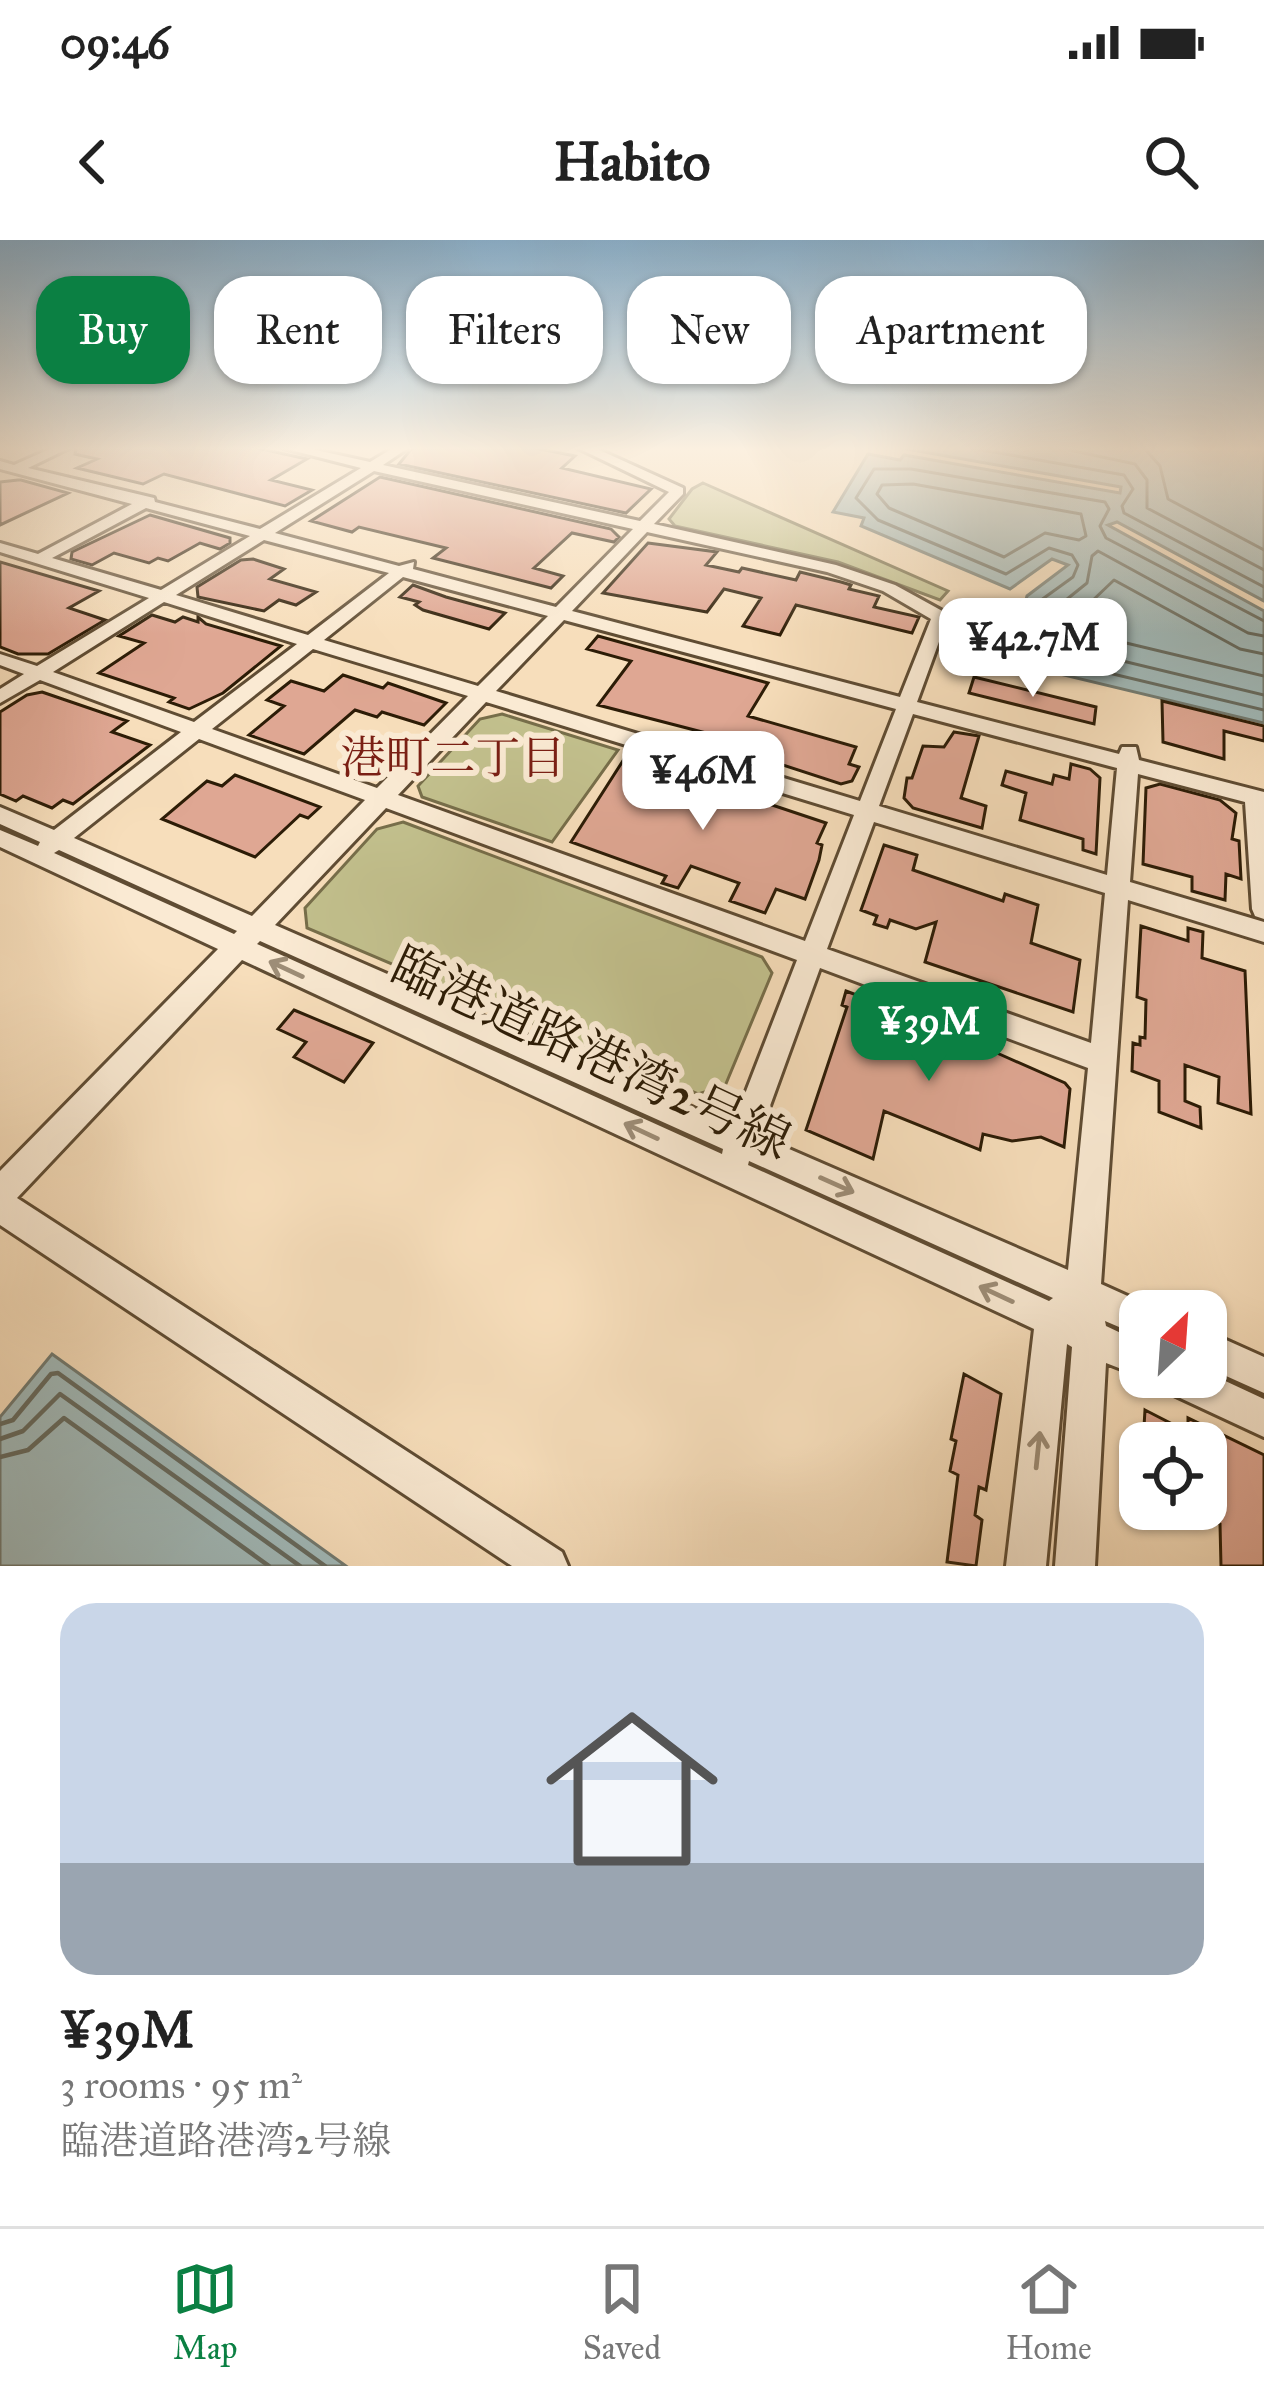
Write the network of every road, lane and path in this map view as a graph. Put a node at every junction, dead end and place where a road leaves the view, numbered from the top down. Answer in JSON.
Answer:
{"nodes":[{"id":1,"x":132,"y":510,"type":"edge"},
{"id":2,"x":189,"y":510,"type":"edge"},
{"id":3,"x":302,"y":510,"type":"edge"},
{"id":4,"x":571,"y":510,"type":"edge"},
{"id":5,"x":660,"y":510,"type":"edge"},
{"id":6,"x":644,"y":526,"type":"junction"},
{"id":7,"x":269,"y":531,"type":"junction"},
{"id":8,"x":0,"y":547,"type":"edge"},
{"id":9,"x":39,"y":559,"type":"junction"},
{"id":10,"x":406,"y":567,"type":"junction"},
{"id":11,"x":163,"y":596,"type":"junction"},
{"id":12,"x":564,"y":608,"type":"junction"},
{"id":13,"x":311,"y":641,"type":"junction"},
{"id":14,"x":0,"y":659,"type":"edge"},
{"id":15,"x":38,"y":673,"type":"junction"},
{"id":16,"x":481,"y":693,"type":"junction"},
{"id":17,"x":0,"y":697,"type":"edge"},
{"id":18,"x":909,"y":699,"type":"junction"},
{"id":19,"x":196,"y":731,"type":"junction"},
{"id":20,"x":1129,"y":757,"type":"junction"},
{"id":21,"x":1261,"y":794,"type":"edge"},
{"id":22,"x":381,"y":796,"type":"junction"},
{"id":23,"x":866,"y":811,"type":"junction"},
{"id":24,"x":0,"y":815,"type":"edge"},
{"id":25,"x":0,"y":838,"type":"edge"},
{"id":26,"x":47,"y":848,"type":"junction"},
{"id":27,"x":1117,"y":887,"type":"junction"},
{"id":28,"x":1264,"y":909,"type":"edge"},
{"id":29,"x":1264,"y":932,"type":"edge"},
{"id":30,"x":246,"y":937,"type":"junction"},
{"id":31,"x":812,"y":954,"type":"junction"},
{"id":32,"x":1102,"y":1060,"type":"junction"},
{"id":33,"x":735,"y":1158,"type":"junction"},
{"id":34,"x":0,"y":1193,"type":"edge"},
{"id":35,"x":0,"y":1206,"type":"edge"},
{"id":36,"x":1084,"y":1294,"type":"junction"},
{"id":37,"x":1119,"y":1310,"type":"edge"},
{"id":38,"x":1052,"y":1320,"type":"junction"},
{"id":39,"x":1090,"y":1337,"type":"junction"},
{"id":40,"x":1119,"y":1350,"type":"edge"},
{"id":41,"x":1227,"y":1358,"type":"edge"},
{"id":42,"x":1264,"y":1375,"type":"edge"},
{"id":43,"x":1221,"y":1398,"type":"edge"},
{"id":44,"x":1264,"y":1418,"type":"edge"},
{"id":45,"x":1082,"y":1563,"type":"edge"},
{"id":46,"x":548,"y":1566,"type":"edge"},
{"id":47,"x":1026,"y":1566,"type":"edge"}],
"edges":[{"from":1,"to":9,"type":"street"},
{"from":2,"to":7,"type":"street"},
{"from":3,"to":7,"type":"street"},
{"from":4,"to":6,"type":"street"},
{"from":5,"to":6,"type":"street"},
{"from":6,"to":12,"type":"street"},
{"from":6,"to":18,"type":"street"},
{"from":7,"to":10,"type":"street"},
{"from":7,"to":11,"type":"street"},
{"from":8,"to":9,"type":"street"},
{"from":9,"to":11,"type":"street"},
{"from":10,"to":12,"type":"street"},
{"from":10,"to":13,"type":"street"},
{"from":11,"to":13,"type":"street"},
{"from":11,"to":15,"type":"street"},
{"from":12,"to":16,"type":"street"},
{"from":12,"to":18,"type":"street"},
{"from":13,"to":16,"type":"street"},
{"from":13,"to":19,"type":"street"},
{"from":14,"to":15,"type":"street"},
{"from":15,"to":17,"type":"street"},
{"from":15,"to":19,"type":"street"},
{"from":16,"to":22,"type":"street"},
{"from":16,"to":23,"type":"street"},
{"from":18,"to":20,"type":"street"},
{"from":18,"to":23,"type":"street"},
{"from":19,"to":22,"type":"street"},
{"from":19,"to":26,"type":"street"},
{"from":20,"to":21,"type":"street"},
{"from":20,"to":27,"type":"street"},
{"from":21,"to":28,"type":"street"},
{"from":22,"to":30,"type":"street"},
{"from":22,"to":31,"type":"street"},
{"from":23,"to":27,"type":"street"},
{"from":23,"to":31,"type":"street"},
{"from":24,"to":26,"type":"street","name":"臨港道路港湾2号線"},
{"from":25,"to":26,"type":"street","name":"臨港道路港湾2号線"},
{"from":26,"to":30,"type":"street","name":"臨港道路港湾2号線"},
{"from":27,"to":29,"type":"street"},
{"from":27,"to":32,"type":"street"},
{"from":30,"to":33,"type":"street","name":"臨港道路港湾2号線"},
{"from":30,"to":34,"type":"street"},
{"from":31,"to":32,"type":"street"},
{"from":31,"to":33,"type":"street"},
{"from":32,"to":36,"type":"street"},
{"from":33,"to":36,"type":"street","name":"臨港道路港湾2号線","one_way":true},
{"from":38,"to":33,"type":"street","name":"臨港道路港湾2号線","one_way":true},
{"from":35,"to":46,"type":"street"},
{"from":36,"to":37,"type":"street","name":"臨港道路港湾2号線"},
{"from":36,"to":38,"type":"street"},
{"from":36,"to":39,"type":"street"},
{"from":38,"to":39,"type":"street","name":"臨港道路港湾2号線"},
{"from":47,"to":38,"type":"street","one_way":true},
{"from":39,"to":40,"type":"street","name":"臨港道路港湾2号線"},
{"from":39,"to":45,"type":"street"},
{"from":41,"to":42,"type":"street"},
{"from":43,"to":44,"type":"street"}]}
